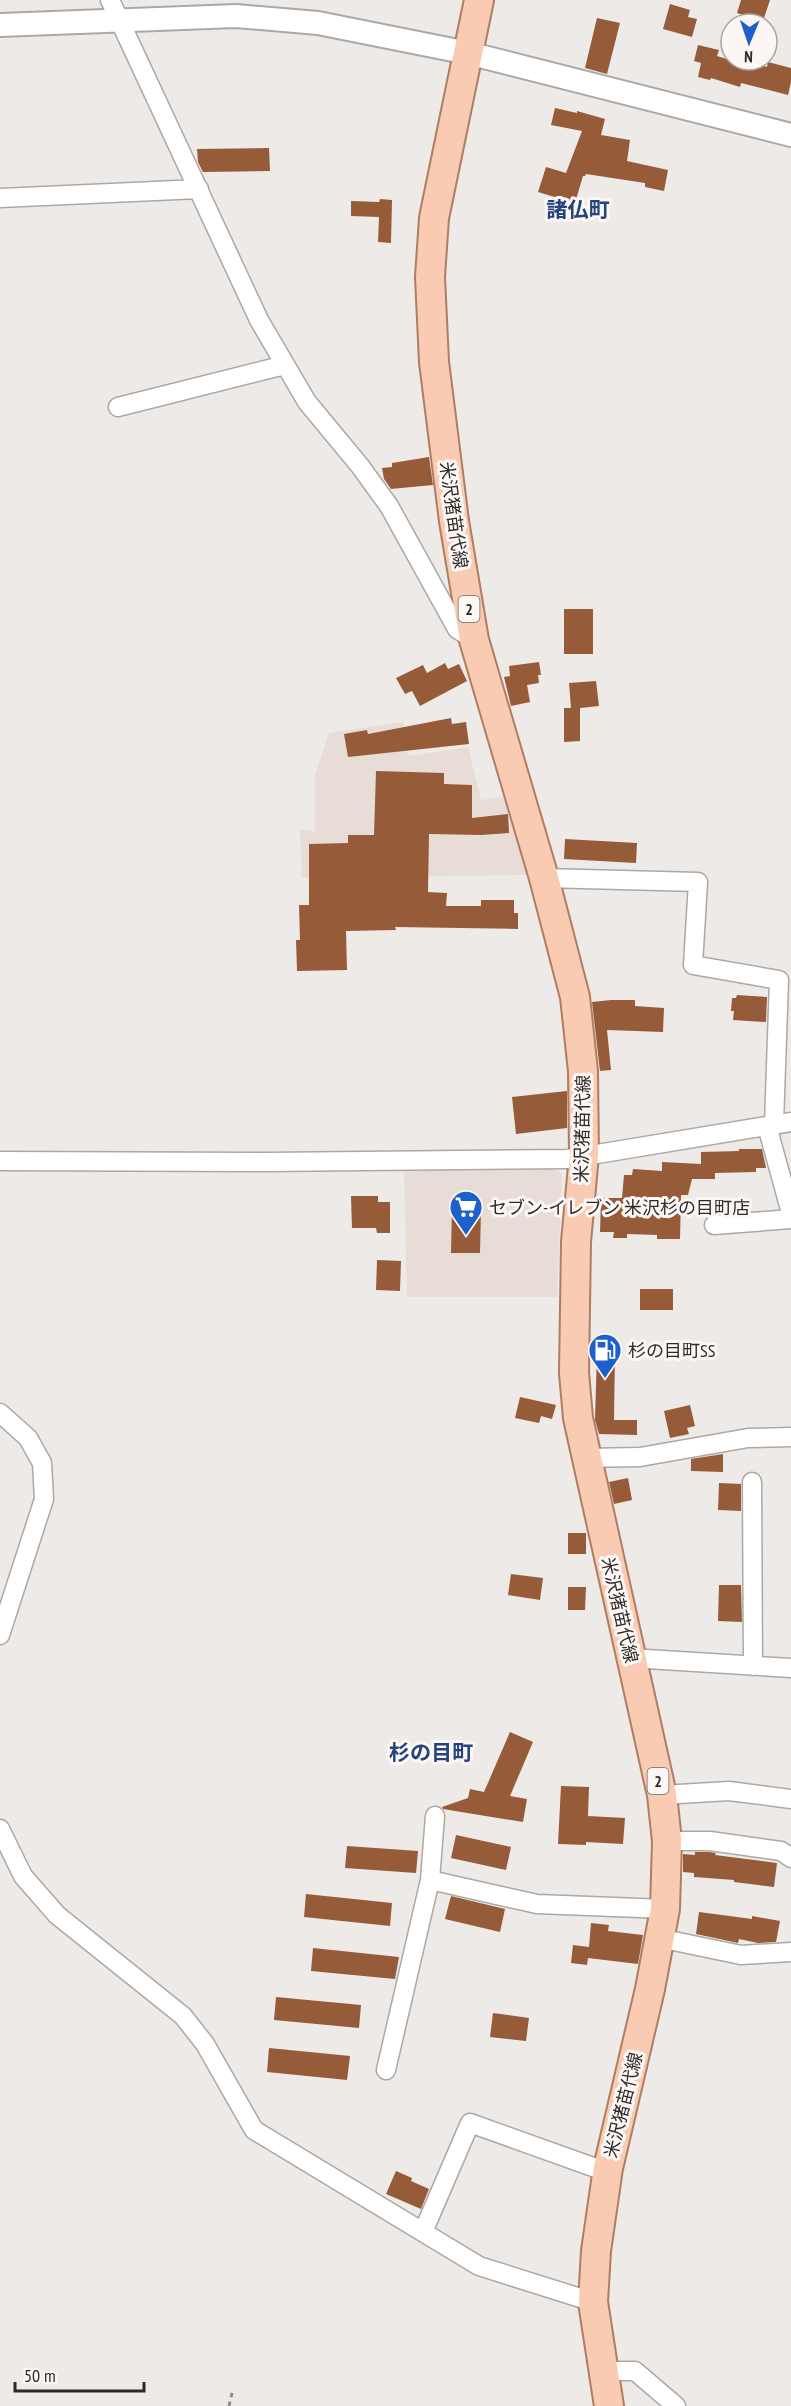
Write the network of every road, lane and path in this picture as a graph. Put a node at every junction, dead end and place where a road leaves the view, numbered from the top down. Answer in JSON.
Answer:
{"nodes":[{"id":1,"x":479,"y":0,"type":"edge"},
{"id":2,"x":115,"y":10,"type":"edge"},
{"id":3,"x":0,"y":25,"type":"edge"},
{"id":4,"x":468,"y":53,"type":"junction"},
{"id":5,"x":791,"y":135,"type":"edge"},
{"id":6,"x":199,"y":189,"type":"junction"},
{"id":7,"x":0,"y":198,"type":"edge"},
{"id":8,"x":285,"y":365,"type":"junction"},
{"id":9,"x":118,"y":408,"type":"dead end"},
{"id":10,"x":474,"y":640,"type":"junction"},
{"id":11,"x":544,"y":878,"type":"junction"},
{"id":12,"x":777,"y":1124,"type":"edge"},
{"id":13,"x":584,"y":1155,"type":"junction"},
{"id":14,"x":0,"y":1161,"type":"edge"},
{"id":15,"x":791,"y":1213,"type":"edge"},
{"id":16,"x":791,"y":1219,"type":"edge"},
{"id":17,"x":714,"y":1225,"type":"dead end"},
{"id":18,"x":0,"y":1413,"type":"edge"},
{"id":19,"x":791,"y":1437,"type":"edge"},
{"id":20,"x":586,"y":1458,"type":"junction"},
{"id":21,"x":752,"y":1482,"type":"dead end"},
{"id":22,"x":0,"y":1635,"type":"edge"},
{"id":23,"x":630,"y":1658,"type":"junction"},
{"id":24,"x":753,"y":1666,"type":"junction"},
{"id":25,"x":791,"y":1668,"type":"edge"},
{"id":26,"x":662,"y":1795,"type":"junction"},
{"id":27,"x":791,"y":1799,"type":"edge"},
{"id":28,"x":435,"y":1816,"type":"dead end"},
{"id":29,"x":0,"y":1829,"type":"edge"},
{"id":30,"x":666,"y":1840,"type":"junction"},
{"id":31,"x":791,"y":1858,"type":"edge"},
{"id":32,"x":430,"y":1880,"type":"junction"},
{"id":33,"x":665,"y":1909,"type":"junction"},
{"id":34,"x":659,"y":1938,"type":"junction"},
{"id":35,"x":791,"y":1953,"type":"edge"},
{"id":36,"x":386,"y":2070,"type":"dead end"},
{"id":37,"x":607,"y":2172,"type":"junction"},
{"id":38,"x":423,"y":2232,"type":"junction"},
{"id":39,"x":593,"y":2302,"type":"junction"},
{"id":40,"x":604,"y":2371,"type":"junction"},
{"id":41,"x":233,"y":2389,"type":"dead end"},
{"id":42,"x":229,"y":2406,"type":"edge"},
{"id":43,"x":609,"y":2406,"type":"edge"},
{"id":44,"x":676,"y":2406,"type":"edge"}],
"edges":[{"from":1,"to":4,"type":"main road","name":"米沢猪苗代線","number":"2"},
{"from":2,"to":3,"type":"street"},
{"from":2,"to":4,"type":"street"},
{"from":2,"to":6,"type":"street"},
{"from":4,"to":5,"type":"street"},
{"from":4,"to":10,"type":"main road","name":"米沢猪苗代線","number":"2"},
{"from":6,"to":7,"type":"street"},
{"from":6,"to":8,"type":"street"},
{"from":8,"to":9,"type":"street"},
{"from":8,"to":10,"type":"street"},
{"from":10,"to":11,"type":"main road","name":"米沢猪苗代線","number":"2"},
{"from":11,"to":12,"type":"street"},
{"from":11,"to":13,"type":"main road","name":"米沢猪苗代線","number":"2"},
{"from":12,"to":13,"type":"street"},
{"from":12,"to":15,"type":"street"},
{"from":13,"to":14,"type":"street"},
{"from":13,"to":20,"type":"main road","name":"米沢猪苗代線","number":"2"},
{"from":16,"to":17,"type":"street"},
{"from":18,"to":22,"type":"street"},
{"from":19,"to":20,"type":"street"},
{"from":20,"to":23,"type":"main road","name":"米沢猪苗代線","number":"2"},
{"from":21,"to":24,"type":"street"},
{"from":23,"to":24,"type":"street"},
{"from":23,"to":26,"type":"main road","name":"米沢猪苗代線","number":"2"},
{"from":24,"to":25,"type":"street"},
{"from":26,"to":27,"type":"street"},
{"from":26,"to":30,"type":"main road","name":"米沢猪苗代線","number":"2"},
{"from":28,"to":32,"type":"street"},
{"from":29,"to":38,"type":"street"},
{"from":30,"to":31,"type":"street"},
{"from":30,"to":33,"type":"main road","name":"米沢猪苗代線","number":"2"},
{"from":32,"to":33,"type":"street"},
{"from":32,"to":36,"type":"street"},
{"from":33,"to":34,"type":"main road","name":"米沢猪苗代線","number":"2"},
{"from":34,"to":35,"type":"street"},
{"from":34,"to":37,"type":"main road","name":"米沢猪苗代線","number":"2"},
{"from":37,"to":38,"type":"street"},
{"from":37,"to":39,"type":"main road","name":"米沢猪苗代線","number":"2"},
{"from":38,"to":39,"type":"street"},
{"from":39,"to":40,"type":"main road","name":"米沢猪苗代線","number":"2"},
{"from":40,"to":43,"type":"main road","name":"米沢猪苗代線","number":"2"},
{"from":40,"to":44,"type":"street"},
{"from":41,"to":42,"type":"path"}]}
